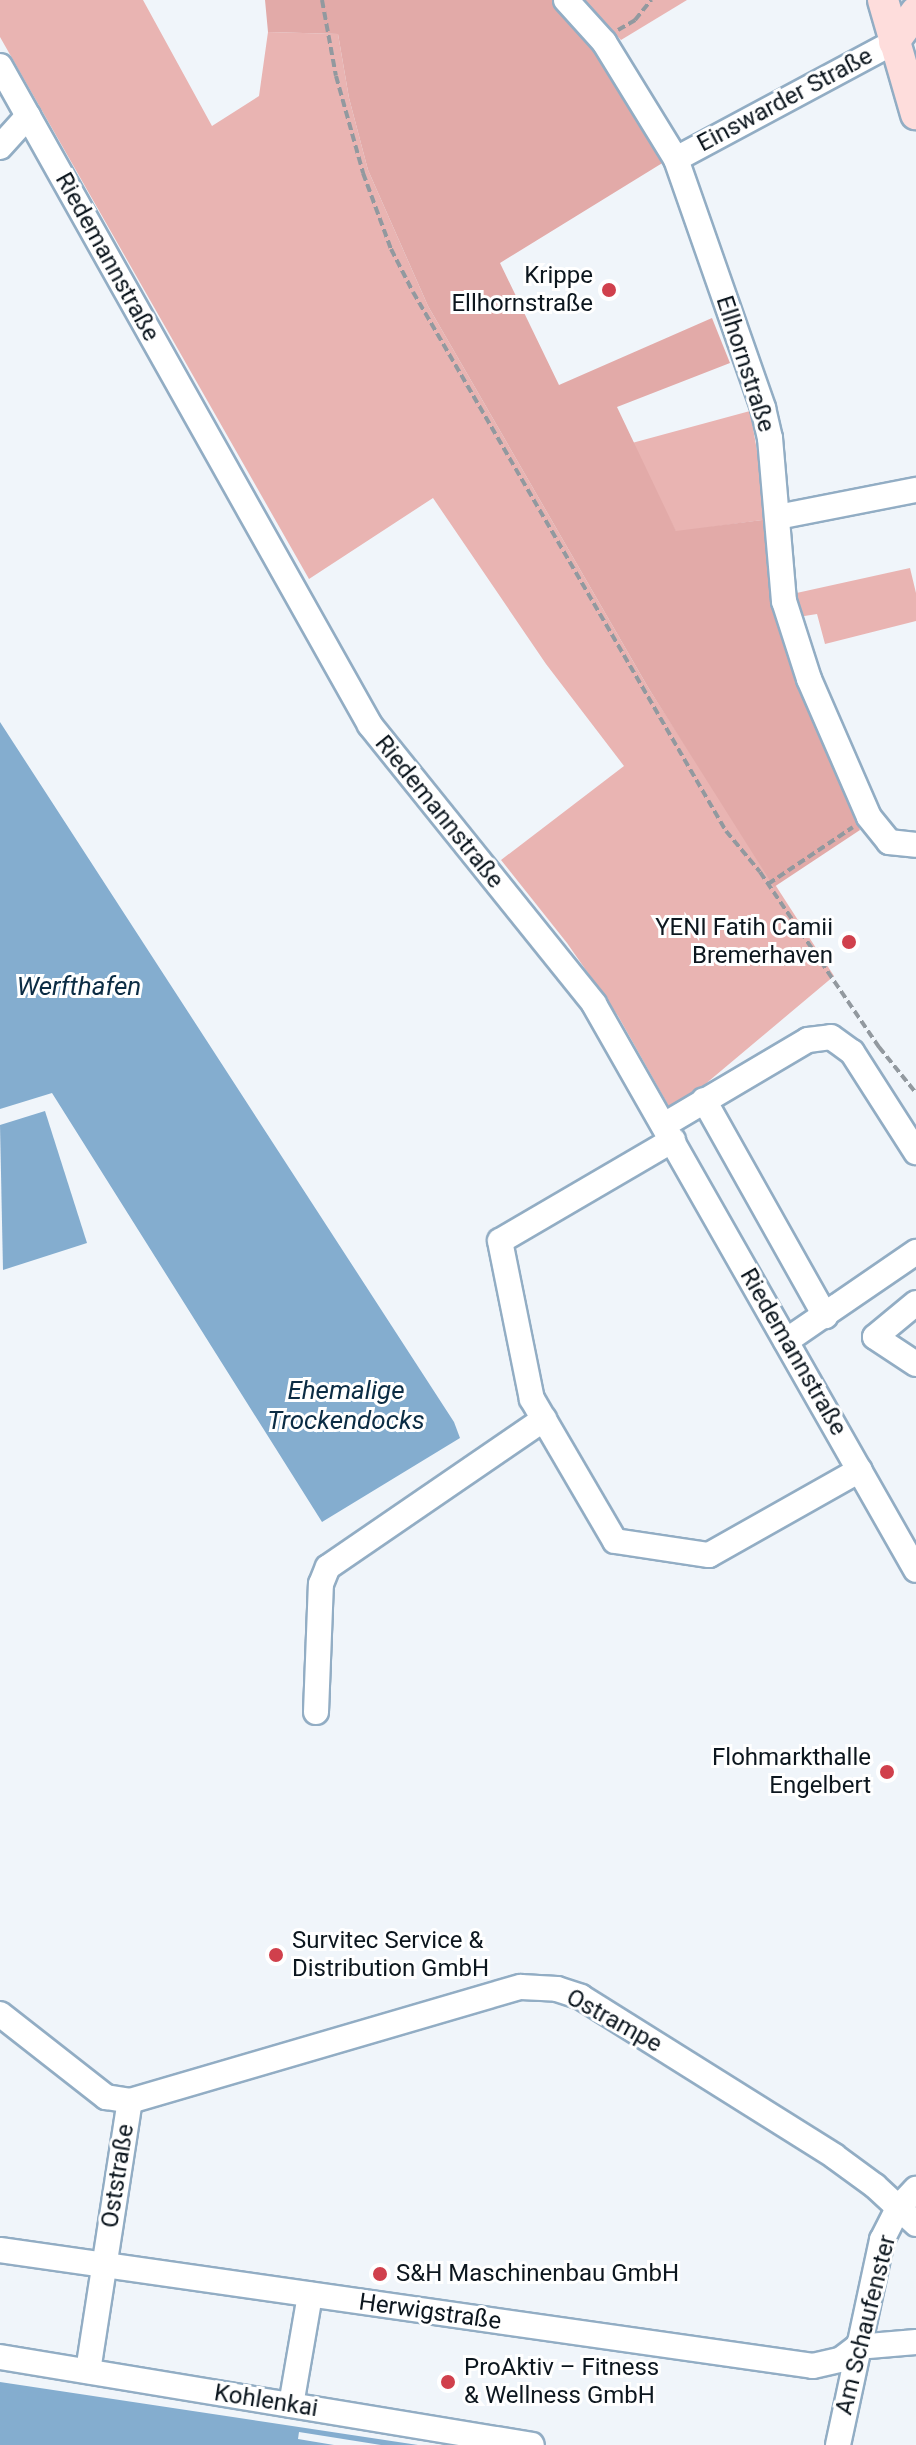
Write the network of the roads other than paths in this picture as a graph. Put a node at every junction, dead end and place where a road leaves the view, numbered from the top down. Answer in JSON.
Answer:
{"nodes":[{"id":1,"x":566,"y":0,"type":"edge"},
{"id":2,"x":883,"y":0,"type":"edge"},
{"id":3,"x":916,"y":12,"type":"edge"},
{"id":4,"x":905,"y":40,"type":"edge"},
{"id":5,"x":0,"y":66,"type":"edge"},
{"id":6,"x":916,"y":114,"type":"edge"},
{"id":7,"x":28,"y":116,"type":"junction"},
{"id":8,"x":0,"y":147,"type":"edge"},
{"id":9,"x":676,"y":159,"type":"junction"},
{"id":10,"x":916,"y":490,"type":"edge"},
{"id":11,"x":778,"y":517,"type":"junction"},
{"id":12,"x":916,"y":845,"type":"edge"},
{"id":13,"x":704,"y":1100,"type":"junction"},
{"id":14,"x":669,"y":1132,"type":"junction"},
{"id":15,"x":916,"y":1152,"type":"edge"},
{"id":16,"x":916,"y":1252,"type":"edge"},
{"id":17,"x":916,"y":1303,"type":"edge"},
{"id":18,"x":825,"y":1316,"type":"junction"},
{"id":19,"x":786,"y":1341,"type":"junction"},
{"id":20,"x":916,"y":1364,"type":"edge"},
{"id":21,"x":544,"y":1419,"type":"junction"},
{"id":22,"x":860,"y":1470,"type":"junction"},
{"id":23,"x":908,"y":1536,"type":"edge"},
{"id":24,"x":916,"y":1570,"type":"edge"},
{"id":25,"x":316,"y":1712,"type":"dead end"},
{"id":26,"x":0,"y":2014,"type":"edge"},
{"id":27,"x":130,"y":2101,"type":"junction"},
{"id":28,"x":916,"y":2189,"type":"edge"},
{"id":29,"x":907,"y":2216,"type":"edge"},
{"id":30,"x":0,"y":2250,"type":"edge"},
{"id":31,"x":105,"y":2265,"type":"junction"},
{"id":32,"x":310,"y":2295,"type":"junction"},
{"id":33,"x":916,"y":2342,"type":"edge"},
{"id":34,"x":857,"y":2347,"type":"junction"},
{"id":35,"x":0,"y":2357,"type":"edge"},
{"id":36,"x":88,"y":2371,"type":"junction"},
{"id":37,"x":291,"y":2405,"type":"junction"},
{"id":38,"x":532,"y":2445,"type":"edge"},
{"id":39,"x":838,"y":2445,"type":"edge"}],
"edges":[{"from":1,"to":9,"type":"street","name":"Ellhornstraße"},
{"from":2,"to":4,"type":"main road"},
{"from":3,"to":4,"type":"main road"},
{"from":4,"to":6,"type":"main road"},
{"from":4,"to":9,"type":"street","name":"Einswarder Straße"},
{"from":5,"to":7,"type":"street","name":"Riedemannstraße"},
{"from":7,"to":8,"type":"street"},
{"from":7,"to":14,"type":"street","name":"Riedemannstraße"},
{"from":9,"to":11,"type":"street","name":"Ellhornstraße"},
{"from":10,"to":11,"type":"street"},
{"from":11,"to":12,"type":"street","name":"Ellhornstraße"},
{"from":13,"to":14,"type":"street"},
{"from":13,"to":15,"type":"street"},
{"from":13,"to":18,"type":"street"},
{"from":14,"to":19,"type":"street","name":"Riedemannstraße"},
{"from":14,"to":21,"type":"street"},
{"from":16,"to":18,"type":"street"},
{"from":17,"to":20,"type":"street"},
{"from":18,"to":19,"type":"street"},
{"from":19,"to":22,"type":"street","name":"Riedemannstraße"},
{"from":21,"to":22,"type":"street"},
{"from":21,"to":25,"type":"street"},
{"from":22,"to":23,"type":"street","name":"Riedemannstraße"},
{"from":23,"to":24,"type":"street","name":"Riedemannstraße"},
{"from":26,"to":27,"type":"street","name":"Oststraße"},
{"from":27,"to":29,"type":"street","name":"Ostrampe"},
{"from":27,"to":31,"type":"street","name":"Oststraße"},
{"from":28,"to":29,"type":"street","name":"Am Schaufenster"},
{"from":29,"to":34,"type":"street","name":"Am Schaufenster"},
{"from":30,"to":31,"type":"street","name":"Herwigstraße"},
{"from":31,"to":32,"type":"street","name":"Herwigstraße"},
{"from":31,"to":36,"type":"street","name":"Oststraße"},
{"from":32,"to":34,"type":"street","name":"Herwigstraße"},
{"from":32,"to":37,"type":"street"},
{"from":33,"to":34,"type":"street"},
{"from":34,"to":39,"type":"street","name":"Am Schaufenster"},
{"from":35,"to":36,"type":"street","name":"Kohlenkai"},
{"from":36,"to":37,"type":"street","name":"Kohlenkai"},
{"from":37,"to":38,"type":"street","name":"Kohlenkai"}]}
